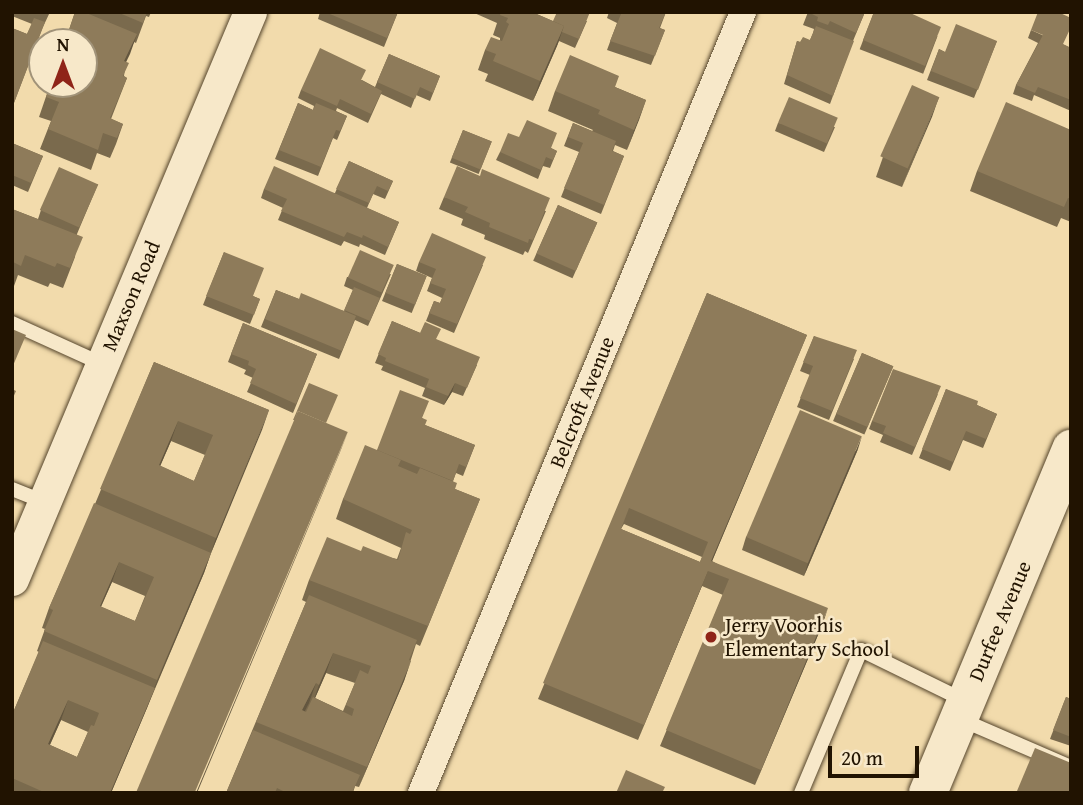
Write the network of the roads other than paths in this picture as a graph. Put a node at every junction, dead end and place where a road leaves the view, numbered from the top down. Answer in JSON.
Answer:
{"nodes":[{"id":1,"x":250,"y":12,"type":"edge"},
{"id":2,"x":743,"y":12,"type":"edge"},
{"id":3,"x":12,"y":323,"type":"edge"},
{"id":4,"x":102,"y":365,"type":"junction"},
{"id":5,"x":1071,"y":449,"type":"edge"},
{"id":6,"x":12,"y":489,"type":"edge"},
{"id":7,"x":45,"y":502,"type":"junction"},
{"id":8,"x":12,"y":579,"type":"edge"},
{"id":9,"x":962,"y":710,"type":"junction"},
{"id":10,"x":1071,"y":767,"type":"edge"},
{"id":11,"x":422,"y":793,"type":"edge"},
{"id":12,"x":801,"y":793,"type":"edge"},
{"id":13,"x":928,"y":793,"type":"edge"}],
"edges":[{"from":1,"to":4,"type":"street","name":"Maxson Road"},
{"from":2,"to":11,"type":"street","name":"Belcroft Avenue"},
{"from":3,"to":4,"type":"lane"},
{"from":4,"to":7,"type":"street","name":"Maxson Road"},
{"from":5,"to":9,"type":"main road","name":"Durfee Avenue"},
{"from":6,"to":7,"type":"lane"},
{"from":7,"to":8,"type":"street","name":"Maxson Road"},
{"from":9,"to":10,"type":"lane"},
{"from":9,"to":12,"type":"lane"},
{"from":9,"to":13,"type":"main road","name":"Durfee Avenue"}]}
